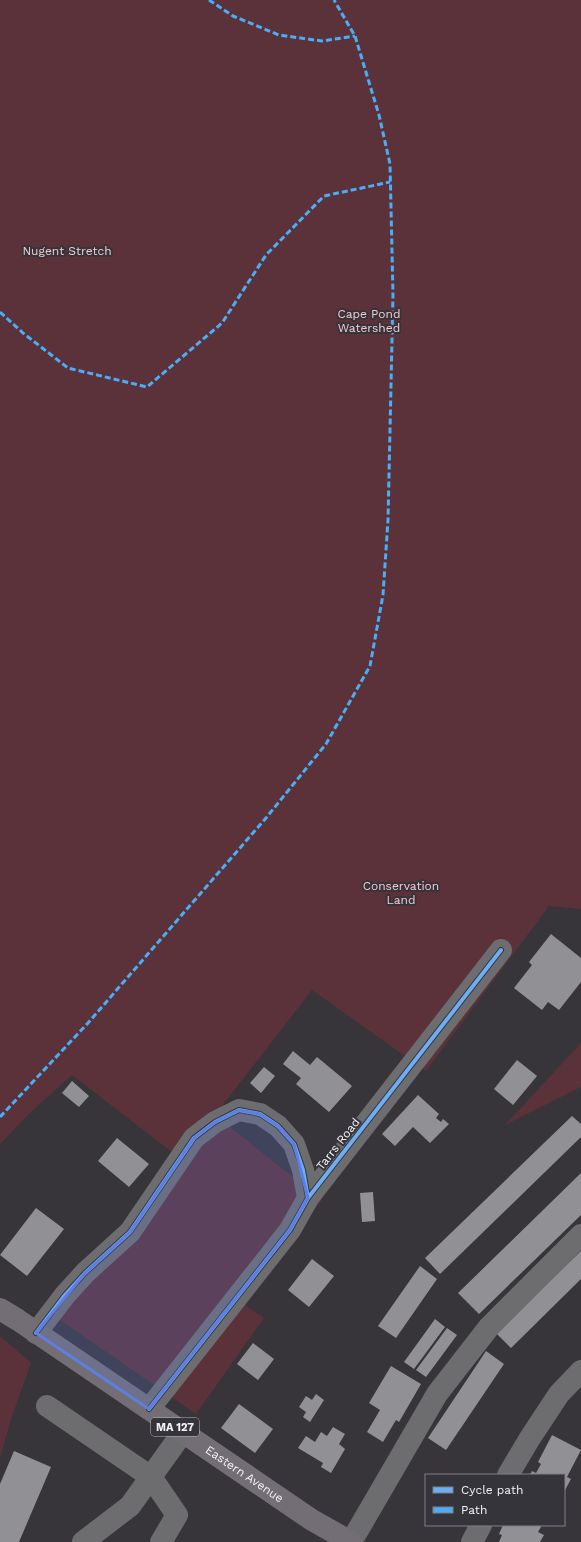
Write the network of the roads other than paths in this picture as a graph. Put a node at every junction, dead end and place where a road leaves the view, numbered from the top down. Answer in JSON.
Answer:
{"nodes":[{"id":1,"x":501,"y":950,"type":"dead end"},
{"id":2,"x":308,"y":1198,"type":"junction"},
{"id":3,"x":581,"y":1235,"type":"edge"},
{"id":4,"x":0,"y":1309,"type":"edge"},
{"id":5,"x":36,"y":1332,"type":"junction"},
{"id":6,"x":581,"y":1371,"type":"edge"},
{"id":7,"x":47,"y":1406,"type":"dead end"},
{"id":8,"x":149,"y":1409,"type":"junction"},
{"id":9,"x":183,"y":1432,"type":"junction"},
{"id":10,"x":509,"y":1474,"type":"edge"},
{"id":11,"x":151,"y":1477,"type":"junction"},
{"id":12,"x":480,"y":1526,"type":"edge"},
{"id":13,"x":83,"y":1542,"type":"edge"},
{"id":14,"x":161,"y":1542,"type":"edge"},
{"id":15,"x":351,"y":1542,"type":"edge"},
{"id":16,"x":472,"y":1542,"type":"edge"}],
"edges":[{"from":1,"to":2,"type":"street","name":"Tarrs Road"},
{"from":2,"to":5,"type":"street"},
{"from":2,"to":8,"type":"street","name":"Tarrs Road"},
{"from":3,"to":15,"type":"street"},
{"from":4,"to":5,"type":"main road","name":"Eastern Avenue","number":"MA 127"},
{"from":5,"to":8,"type":"main road","name":"Eastern Avenue","number":"MA 127"},
{"from":6,"to":10,"type":"street"},
{"from":7,"to":11,"type":"street"},
{"from":8,"to":9,"type":"main road","name":"Eastern Avenue","number":"MA 127"},
{"from":9,"to":11,"type":"street"},
{"from":9,"to":15,"type":"main road","name":"Eastern Avenue","number":"MA 127"},
{"from":11,"to":13,"type":"street"},
{"from":11,"to":14,"type":"street"},
{"from":12,"to":16,"type":"street"}]}
